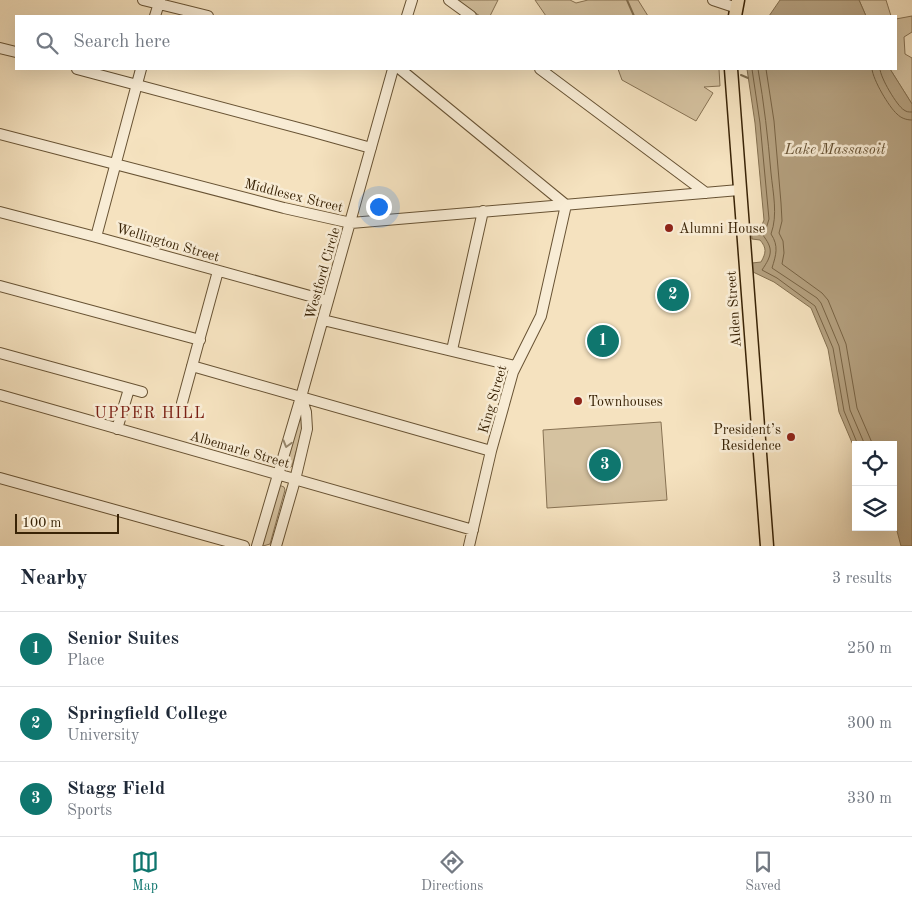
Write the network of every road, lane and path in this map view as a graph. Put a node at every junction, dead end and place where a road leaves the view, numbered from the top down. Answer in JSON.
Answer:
{"nodes":[{"id":1,"x":143,"y":0,"type":"edge"},
{"id":2,"x":412,"y":0,"type":"edge"},
{"id":3,"x":449,"y":0,"type":"edge"},
{"id":4,"x":713,"y":0,"type":"edge"},
{"id":5,"x":159,"y":2,"type":"edge"},
{"id":6,"x":737,"y":8,"type":"edge"},
{"id":7,"x":156,"y":15,"type":"edge"},
{"id":8,"x":204,"y":15,"type":"edge"},
{"id":9,"x":407,"y":15,"type":"edge"},
{"id":10,"x":470,"y":15,"type":"edge"},
{"id":11,"x":0,"y":48,"type":"edge"},
{"id":12,"x":15,"y":52,"type":"edge"},
{"id":13,"x":81,"y":70,"type":"edge"},
{"id":14,"x":141,"y":70,"type":"edge"},
{"id":15,"x":393,"y":70,"type":"edge"},
{"id":16,"x":401,"y":70,"type":"edge"},
{"id":17,"x":541,"y":70,"type":"edge"},
{"id":18,"x":730,"y":70,"type":"edge"},
{"id":19,"x":137,"y":85,"type":"junction"},
{"id":20,"x":0,"y":134,"type":"edge"},
{"id":21,"x":371,"y":148,"type":"junction"},
{"id":22,"x":116,"y":163,"type":"junction"},
{"id":23,"x":739,"y":190,"type":"junction"},
{"id":24,"x":706,"y":193,"type":"junction"},
{"id":25,"x":566,"y":205,"type":"junction"},
{"id":26,"x":483,"y":211,"type":"junction"},
{"id":27,"x":0,"y":212,"type":"edge"},
{"id":28,"x":350,"y":223,"type":"junction"},
{"id":29,"x":96,"y":237,"type":"junction"},
{"id":30,"x":218,"y":271,"type":"junction"},
{"id":31,"x":0,"y":286,"type":"edge"},
{"id":32,"x":328,"y":301,"type":"junction"},
{"id":33,"x":323,"y":320,"type":"junction"},
{"id":34,"x":200,"y":340,"type":"junction"},
{"id":35,"x":452,"y":350,"type":"junction"},
{"id":36,"x":0,"y":353,"type":"edge"},
{"id":37,"x":192,"y":366,"type":"junction"},
{"id":38,"x":515,"y":366,"type":"junction"},
{"id":39,"x":129,"y":389,"type":"junction"},
{"id":40,"x":142,"y":392,"type":"dead end"},
{"id":41,"x":0,"y":395,"type":"edge"},
{"id":42,"x":301,"y":397,"type":"junction"},
{"id":43,"x":182,"y":403,"type":"dead end"},
{"id":44,"x":117,"y":429,"type":"junction"},
{"id":45,"x":491,"y":450,"type":"junction"},
{"id":46,"x":278,"y":474,"type":"junction"},
{"id":47,"x":0,"y":478,"type":"edge"},
{"id":48,"x":295,"y":480,"type":"junction"},
{"id":49,"x":473,"y":530,"type":"junction"},
{"id":50,"x":244,"y":546,"type":"edge"},
{"id":51,"x":257,"y":546,"type":"edge"},
{"id":52,"x":276,"y":546,"type":"edge"},
{"id":53,"x":469,"y":546,"type":"edge"},
{"id":54,"x":767,"y":546,"type":"edge"}],
"edges":[{"from":1,"to":5,"type":"street"},
{"from":2,"to":9,"type":"street"},
{"from":3,"to":10,"type":"street"},
{"from":4,"to":6,"type":"street"},
{"from":5,"to":7,"type":"street"},
{"from":5,"to":8,"type":"street"},
{"from":11,"to":12,"type":"street"},
{"from":13,"to":19,"type":"street"},
{"from":14,"to":19,"type":"street"},
{"from":15,"to":21,"type":"street","name":"Westford Circle"},
{"from":16,"to":25,"type":"street"},
{"from":17,"to":24,"type":"street"},
{"from":18,"to":23,"type":"main road","name":"Alden Street"},
{"from":19,"to":21,"type":"street"},
{"from":19,"to":22,"type":"street"},
{"from":20,"to":22,"type":"street","name":"Middlesex Street"},
{"from":21,"to":28,"type":"street","name":"Westford Circle"},
{"from":22,"to":28,"type":"street","name":"Middlesex Street"},
{"from":22,"to":29,"type":"street"},
{"from":23,"to":24,"type":"street","name":"Middlesex Street"},
{"from":23,"to":54,"type":"main road","name":"Alden Street"},
{"from":24,"to":25,"type":"street","name":"Middlesex Street"},
{"from":25,"to":26,"type":"street","name":"Middlesex Street"},
{"from":25,"to":38,"type":"street","name":"King Street"},
{"from":26,"to":28,"type":"street","name":"Middlesex Street"},
{"from":26,"to":35,"type":"street"},
{"from":27,"to":29,"type":"street","name":"Wellington Street"},
{"from":28,"to":32,"type":"street","name":"Westford Circle"},
{"from":29,"to":30,"type":"street","name":"Wellington Street"},
{"from":30,"to":32,"type":"street","name":"Wellington Street"},
{"from":30,"to":34,"type":"street"},
{"from":31,"to":34,"type":"street"},
{"from":32,"to":33,"type":"street","name":"Westford Circle"},
{"from":33,"to":35,"type":"street"},
{"from":33,"to":42,"type":"street","name":"Westford Circle"},
{"from":34,"to":37,"type":"street"},
{"from":35,"to":38,"type":"street"},
{"from":36,"to":39,"type":"street"},
{"from":37,"to":42,"type":"street"},
{"from":37,"to":43,"type":"street"},
{"from":38,"to":45,"type":"street","name":"King Street"},
{"from":39,"to":40,"type":"street"},
{"from":39,"to":44,"type":"street"},
{"from":41,"to":44,"type":"street","name":"Albemarle Street"},
{"from":42,"to":45,"type":"street"},
{"from":42,"to":46,"type":"street","name":"Westford Circle","one_way":true},
{"from":42,"to":48,"type":"street","name":"Westford Circle"},
{"from":44,"to":46,"type":"street","name":"Albemarle Street"},
{"from":45,"to":49,"type":"street","name":"King Street"},
{"from":46,"to":48,"type":"street","name":"Albemarle Street"},
{"from":46,"to":51,"type":"street","name":"Westford Circle"},
{"from":47,"to":50,"type":"street"},
{"from":48,"to":49,"type":"street","name":"Albemarle Street"},
{"from":48,"to":52,"type":"street","name":"Westford Circle"},
{"from":49,"to":53,"type":"street","name":"King Street"}]}
